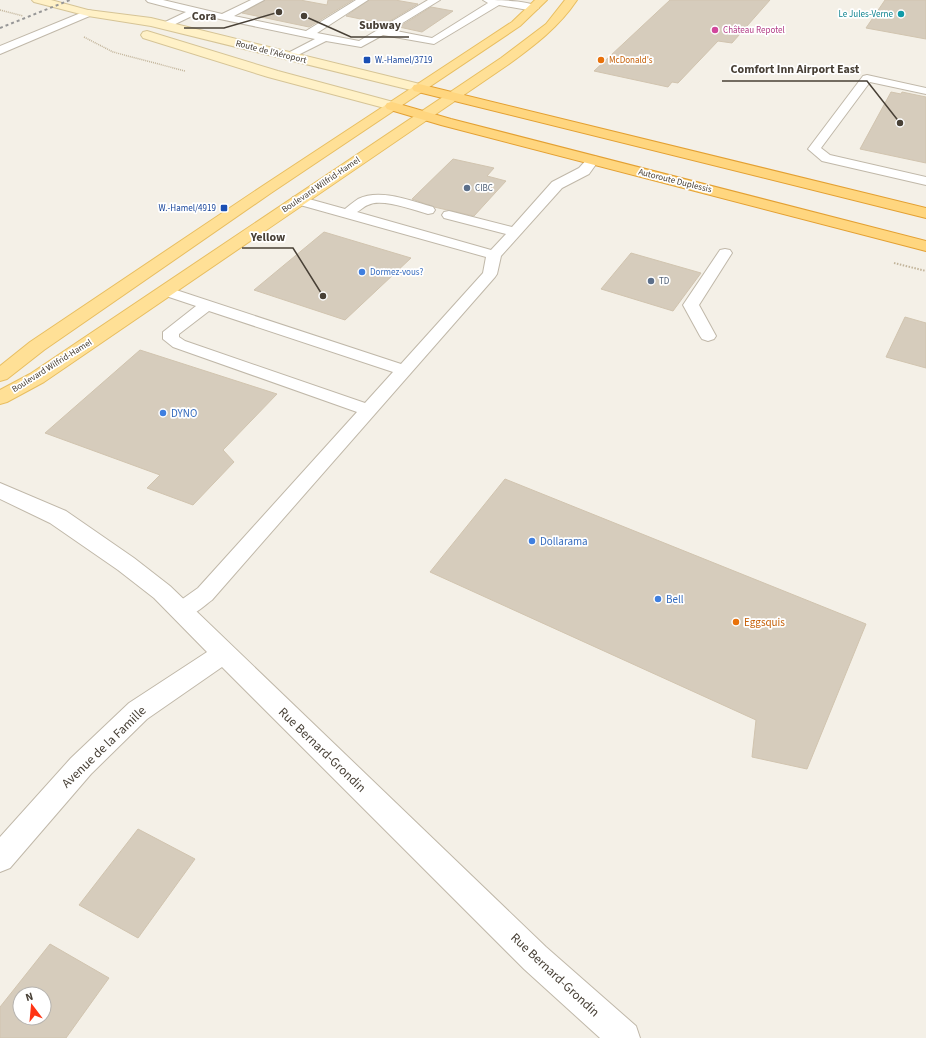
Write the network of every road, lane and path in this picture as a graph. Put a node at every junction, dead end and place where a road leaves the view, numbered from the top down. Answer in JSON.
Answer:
{"nodes":[{"id":1,"x":38,"y":0,"type":"edge"},
{"id":2,"x":151,"y":0,"type":"edge"},
{"id":3,"x":259,"y":0,"type":"edge"},
{"id":4,"x":363,"y":0,"type":"edge"},
{"id":5,"x":435,"y":0,"type":"edge"},
{"id":6,"x":486,"y":0,"type":"edge"},
{"id":7,"x":571,"y":0,"type":"edge"},
{"id":8,"x":498,"y":1,"type":"edge"},
{"id":9,"x":538,"y":4,"type":"edge"},
{"id":10,"x":196,"y":7,"type":"junction"},
{"id":11,"x":88,"y":12,"type":"junction"},
{"id":12,"x":223,"y":17,"type":"junction"},
{"id":13,"x":165,"y":26,"type":"junction"},
{"id":14,"x":382,"y":32,"type":"junction"},
{"id":15,"x":308,"y":34,"type":"junction"},
{"id":16,"x":325,"y":38,"type":"junction"},
{"id":17,"x":0,"y":50,"type":"edge"},
{"id":18,"x":290,"y":56,"type":"junction"},
{"id":19,"x":419,"y":88,"type":"junction"},
{"id":20,"x":926,"y":91,"type":"edge"},
{"id":21,"x":452,"y":97,"type":"junction"},
{"id":22,"x":392,"y":106,"type":"junction"},
{"id":23,"x":423,"y":116,"type":"junction"},
{"id":24,"x":593,"y":160,"type":"junction"},
{"id":25,"x":926,"y":181,"type":"edge"},
{"id":26,"x":298,"y":200,"type":"junction"},
{"id":27,"x":428,"y":210,"type":"dead end"},
{"id":28,"x":926,"y":213,"type":"edge"},
{"id":29,"x":347,"y":214,"type":"junction"},
{"id":30,"x":449,"y":215,"type":"dead end"},
{"id":31,"x":515,"y":232,"type":"junction"},
{"id":32,"x":926,"y":246,"type":"edge"},
{"id":33,"x":725,"y":253,"type":"dead end"},
{"id":34,"x":494,"y":255,"type":"junction"},
{"id":35,"x":165,"y":291,"type":"junction"},
{"id":36,"x":207,"y":304,"type":"junction"},
{"id":37,"x":708,"y":336,"type":"dead end"},
{"id":38,"x":404,"y":370,"type":"junction"},
{"id":39,"x":0,"y":375,"type":"edge"},
{"id":40,"x":0,"y":398,"type":"edge"},
{"id":41,"x":369,"y":410,"type":"junction"},
{"id":42,"x":0,"y":490,"type":"edge"},
{"id":43,"x":181,"y":611,"type":"junction"},
{"id":44,"x":224,"y":653,"type":"junction"},
{"id":45,"x":0,"y":858,"type":"edge"},
{"id":46,"x":624,"y":1038,"type":"edge"}],
"edges":[{"from":1,"to":11,"type":"main road","name":"Route de l'Aéroport"},
{"from":2,"to":10,"type":"lane"},
{"from":3,"to":12,"type":"lane"},
{"from":4,"to":15,"type":"lane"},
{"from":5,"to":14,"type":"lane"},
{"from":6,"to":8,"type":"lane"},
{"from":7,"to":21,"type":"main road","name":"Boulevard Wilfrid-Hamel"},
{"from":8,"to":9,"type":"lane"},
{"from":8,"to":14,"type":"lane"},
{"from":9,"to":19,"type":"main road","name":"Boulevard Wilfrid-Hamel"},
{"from":10,"to":12,"type":"lane"},
{"from":10,"to":13,"type":"lane"},
{"from":11,"to":13,"type":"main road","name":"Route de l'Aéroport"},
{"from":11,"to":17,"type":"street"},
{"from":11,"to":22,"type":"main road","name":"Route de l'Aéroport"},
{"from":12,"to":15,"type":"lane"},
{"from":13,"to":18,"type":"main road","name":"Route de l'Aéroport"},
{"from":14,"to":16,"type":"lane"},
{"from":15,"to":16,"type":"lane"},
{"from":16,"to":18,"type":"lane"},
{"from":18,"to":19,"type":"main road","name":"Route de l'Aéroport"},
{"from":19,"to":21,"type":"highway","name":"Route de l'Aéroport"},
{"from":19,"to":22,"type":"main road","name":"Boulevard Wilfrid-Hamel"},
{"from":20,"to":25,"type":"lane"},
{"from":21,"to":23,"type":"main road","name":"Boulevard Wilfrid-Hamel"},
{"from":21,"to":28,"type":"highway"},
{"from":22,"to":23,"type":"highway","name":"Route de l'Aéroport"},
{"from":22,"to":39,"type":"main road","name":"Boulevard Wilfrid-Hamel"},
{"from":23,"to":24,"type":"highway","name":"Autoroute Duplessis"},
{"from":23,"to":26,"type":"main road","name":"Boulevard Wilfrid-Hamel"},
{"from":24,"to":31,"type":"lane"},
{"from":24,"to":32,"type":"highway","name":"Autoroute Duplessis"},
{"from":26,"to":29,"type":"lane"},
{"from":26,"to":35,"type":"main road","name":"Boulevard Wilfrid-Hamel"},
{"from":27,"to":29,"type":"lane"},
{"from":29,"to":34,"type":"lane"},
{"from":30,"to":31,"type":"lane"},
{"from":31,"to":34,"type":"lane"},
{"from":33,"to":37,"type":"lane"},
{"from":34,"to":38,"type":"lane"},
{"from":35,"to":36,"type":"lane"},
{"from":35,"to":40,"type":"main road","name":"Boulevard Wilfrid-Hamel"},
{"from":36,"to":38,"type":"lane"},
{"from":36,"to":41,"type":"lane"},
{"from":38,"to":41,"type":"lane"},
{"from":41,"to":43,"type":"lane"},
{"from":42,"to":43,"type":"street","name":"Rue Bernard-Grondin"},
{"from":43,"to":44,"type":"street","name":"Rue Bernard-Grondin"},
{"from":44,"to":45,"type":"street","name":"Avenue de la Famille"},
{"from":44,"to":46,"type":"street","name":"Rue Bernard-Grondin"}]}
